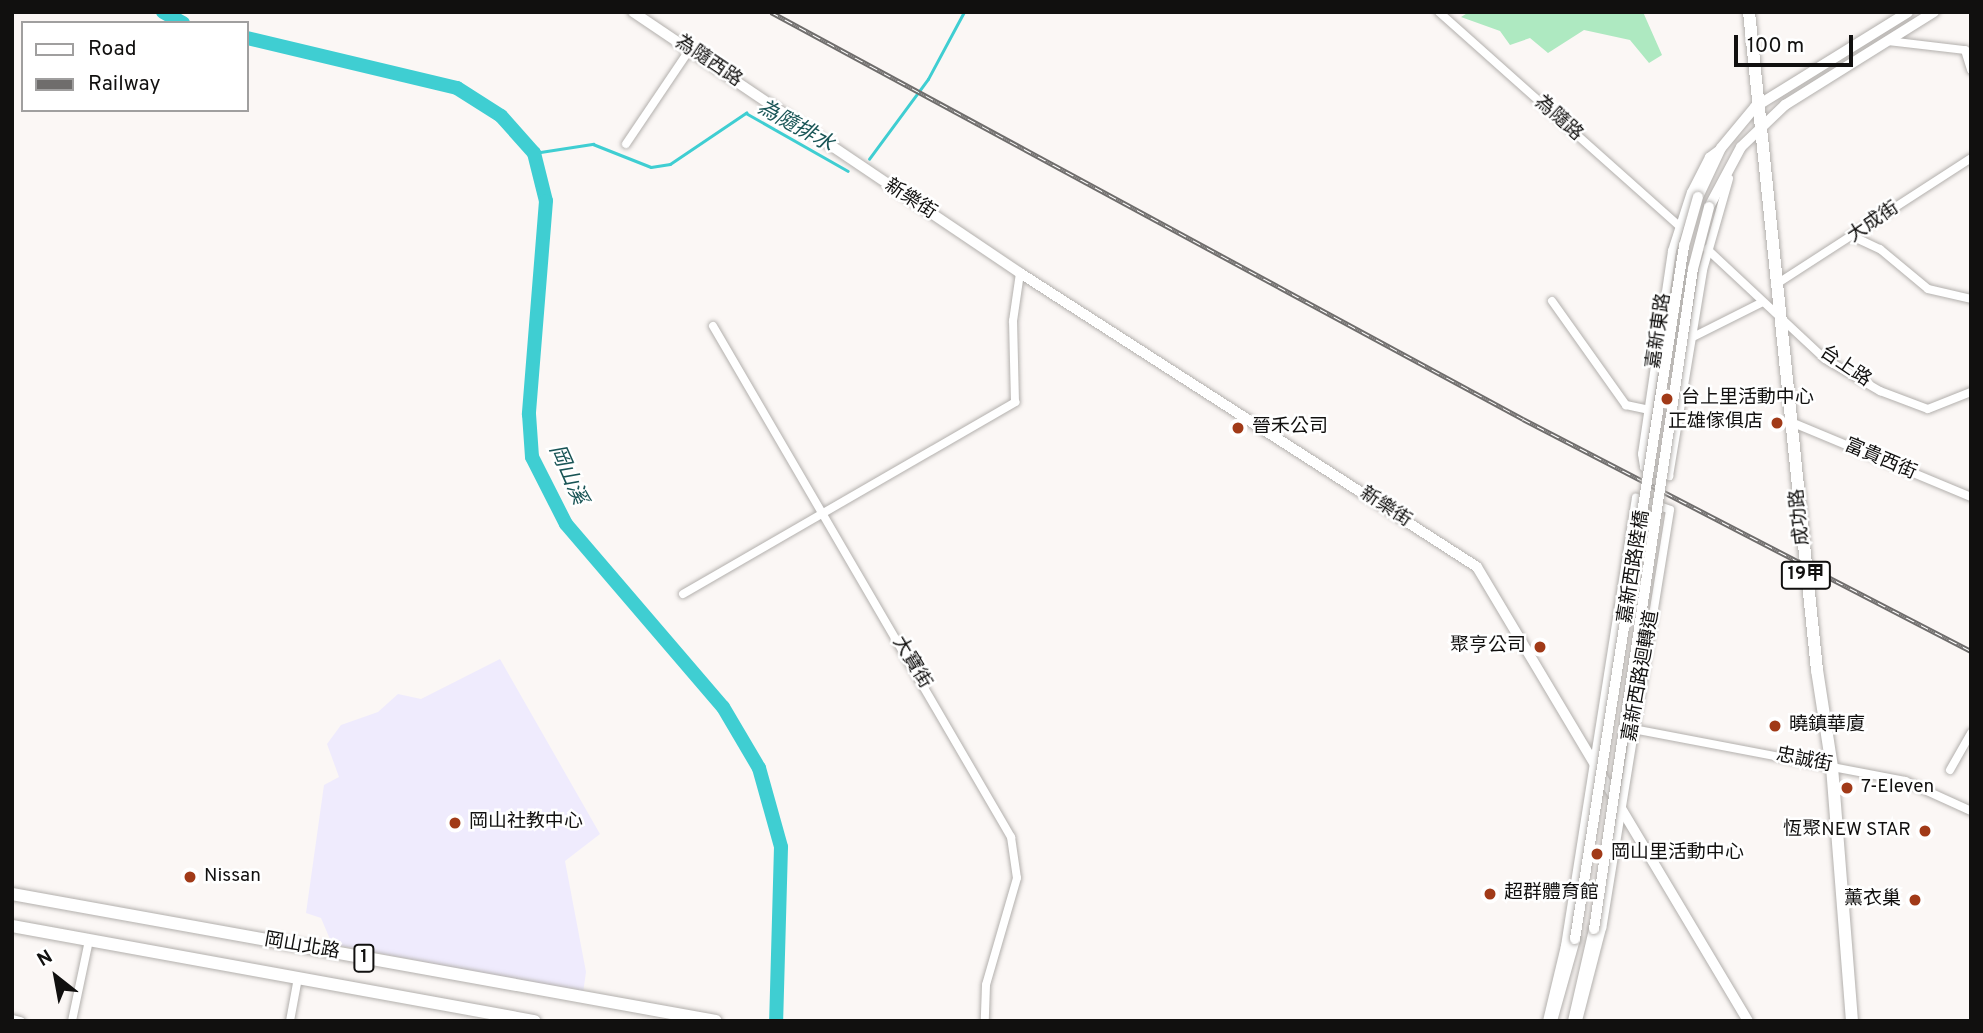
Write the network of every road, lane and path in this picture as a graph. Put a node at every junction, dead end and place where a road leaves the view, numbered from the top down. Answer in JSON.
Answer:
{"nodes":[{"id":1,"x":633,"y":12,"type":"edge"},
{"id":2,"x":1438,"y":12,"type":"edge"},
{"id":3,"x":1749,"y":12,"type":"edge"},
{"id":4,"x":1908,"y":12,"type":"edge"},
{"id":5,"x":1934,"y":12,"type":"edge"},
{"id":6,"x":1888,"y":41,"type":"junction"},
{"id":7,"x":690,"y":49,"type":"junction"},
{"id":8,"x":1968,"y":50,"type":"edge"},
{"id":9,"x":1971,"y":70,"type":"edge"},
{"id":10,"x":1755,"y":107,"type":"junction"},
{"id":11,"x":1758,"y":129,"type":"junction"},
{"id":12,"x":626,"y":144,"type":"dead end"},
{"id":13,"x":1721,"y":148,"type":"junction"},
{"id":14,"x":1734,"y":157,"type":"junction"},
{"id":15,"x":850,"y":161,"type":"joint"},
{"id":16,"x":1970,"y":161,"type":"edge"},
{"id":17,"x":1698,"y":197,"type":"joint"},
{"id":18,"x":1709,"y":207,"type":"joint"},
{"id":19,"x":1678,"y":225,"type":"junction"},
{"id":20,"x":1854,"y":237,"type":"junction"},
{"id":21,"x":1707,"y":250,"type":"junction"},
{"id":22,"x":1020,"y":273,"type":"junction"},
{"id":23,"x":1775,"y":285,"type":"junction"},
{"id":24,"x":1971,"y":299,"type":"edge"},
{"id":25,"x":1552,"y":301,"type":"dead end"},
{"id":26,"x":1763,"y":302,"type":"junction"},
{"id":27,"x":1778,"y":309,"type":"junction"},
{"id":28,"x":713,"y":326,"type":"dead end"},
{"id":29,"x":1660,"y":333,"type":"junction"},
{"id":30,"x":1691,"y":338,"type":"junction"},
{"id":31,"x":1971,"y":393,"type":"edge"},
{"id":32,"x":1648,"y":410,"type":"junction"},
{"id":33,"x":1791,"y":422,"type":"junction"},
{"id":34,"x":1971,"y":497,"type":"edge"},
{"id":35,"x":823,"y":516,"type":"junction"},
{"id":36,"x":683,"y":594,"type":"dead end"},
{"id":37,"x":1633,"y":729,"type":"junction"},
{"id":38,"x":1970,"y":733,"type":"edge"},
{"id":39,"x":1594,"y":767,"type":"junction"},
{"id":40,"x":1832,"y":767,"type":"junction"},
{"id":41,"x":1950,"y":770,"type":"dead end"},
{"id":42,"x":1620,"y":811,"type":"junction"},
{"id":43,"x":1971,"y":811,"type":"edge"},
{"id":44,"x":1574,"y":891,"type":"junction"},
{"id":45,"x":12,"y":894,"type":"edge"},
{"id":46,"x":1607,"y":896,"type":"junction"},
{"id":47,"x":12,"y":926,"type":"edge"},
{"id":48,"x":89,"y":940,"type":"junction"},
{"id":49,"x":298,"y":978,"type":"junction"},
{"id":50,"x":12,"y":1019,"type":"edge"},
{"id":51,"x":21,"y":1021,"type":"edge"},
{"id":52,"x":72,"y":1021,"type":"edge"},
{"id":53,"x":290,"y":1021,"type":"edge"},
{"id":54,"x":534,"y":1021,"type":"edge"},
{"id":55,"x":716,"y":1021,"type":"edge"},
{"id":56,"x":985,"y":1021,"type":"edge"},
{"id":57,"x":1549,"y":1021,"type":"edge"},
{"id":58,"x":1573,"y":1021,"type":"edge"},
{"id":59,"x":1578,"y":1021,"type":"edge"},
{"id":60,"x":1748,"y":1021,"type":"edge"},
{"id":61,"x":1852,"y":1021,"type":"edge"}],
"edges":[{"from":1,"to":7,"type":"street","name":"為隨西路"},
{"from":2,"to":19,"type":"street","name":"為隨路"},
{"from":3,"to":10,"type":"main road","name":"成功路","number":"19甲"},
{"from":4,"to":10,"type":"street","name":"嘉新東路"},
{"from":5,"to":6,"type":"street","name":"嘉新東路"},
{"from":6,"to":8,"type":"street"},
{"from":6,"to":11,"type":"street","name":"嘉新東路"},
{"from":7,"to":12,"type":"street"},
{"from":7,"to":15,"type":"street","name":"為隨西路"},
{"from":8,"to":9,"type":"street"},
{"from":10,"to":11,"type":"main road","name":"成功路","number":"19甲"},
{"from":10,"to":13,"type":"street","name":"嘉新東路"},
{"from":11,"to":14,"type":"street","name":"嘉新東路"},
{"from":11,"to":23,"type":"main road","name":"成功路","number":"19甲"},
{"from":13,"to":17,"type":"street","name":"嘉新東路"},
{"from":13,"to":19,"type":"street","name":"嘉新東路"},
{"from":14,"to":18,"type":"street","name":"嘉新東路"},
{"from":14,"to":21,"type":"street","name":"嘉新東路"},
{"from":15,"to":22,"type":"street","name":"新樂街"},
{"from":16,"to":20,"type":"street","name":"大成街"},
{"from":17,"to":57,"type":"street","name":"嘉新西路陸橋","bridge":true},
{"from":18,"to":58,"type":"street","name":"嘉新西路陸橋","bridge":true},
{"from":19,"to":29,"type":"street","name":"嘉新東路"},
{"from":20,"to":23,"type":"street","name":"大成街"},
{"from":20,"to":24,"type":"street"},
{"from":21,"to":26,"type":"street","name":"台上路"},
{"from":21,"to":30,"type":"street","name":"嘉新東路"},
{"from":22,"to":35,"type":"street"},
{"from":22,"to":39,"type":"street","name":"新樂街"},
{"from":23,"to":27,"type":"main road","name":"成功路","number":"19甲"},
{"from":25,"to":32,"type":"street"},
{"from":26,"to":27,"type":"street","name":"台上路"},
{"from":26,"to":30,"type":"street"},
{"from":27,"to":31,"type":"street","name":"台上路"},
{"from":27,"to":33,"type":"main road","name":"成功路","number":"19甲"},
{"from":28,"to":35,"type":"street","name":"大寶街"},
{"from":29,"to":30,"type":"street"},
{"from":29,"to":32,"type":"street","name":"嘉新東路"},
{"from":30,"to":32,"type":"street","name":"嘉新東路"},
{"from":33,"to":34,"type":"street","name":"富貴西街"},
{"from":33,"to":40,"type":"main road","name":"成功路","number":"19甲"},
{"from":35,"to":36,"type":"street"},
{"from":35,"to":56,"type":"street","name":"大寶街"},
{"from":37,"to":39,"type":"street","name":"嘉新西路迴轉道"},
{"from":37,"to":40,"type":"street","name":"忠誠街"},
{"from":37,"to":42,"type":"street","name":"嘉新西路迴轉道"},
{"from":38,"to":41,"type":"street"},
{"from":39,"to":42,"type":"street","name":"新樂街"},
{"from":39,"to":44,"type":"street"},
{"from":40,"to":43,"type":"street","name":"忠誠街"},
{"from":40,"to":61,"type":"main road","name":"成功路","number":"19甲"},
{"from":42,"to":46,"type":"street","name":"嘉新西路迴轉道"},
{"from":42,"to":60,"type":"street","name":"新樂街"},
{"from":44,"to":46,"type":"street"},
{"from":44,"to":57,"type":"street"},
{"from":45,"to":55,"type":"main road","name":"岡山北路","number":"1"},
{"from":46,"to":59,"type":"street","name":"嘉新西路迴轉道"},
{"from":47,"to":48,"type":"main road","name":"岡山北路","number":"1"},
{"from":48,"to":49,"type":"main road","name":"岡山北路","number":"1"},
{"from":48,"to":52,"type":"street"},
{"from":49,"to":53,"type":"street"},
{"from":49,"to":54,"type":"main road","name":"岡山北路","number":"1"},
{"from":50,"to":51,"type":"street"}]}
